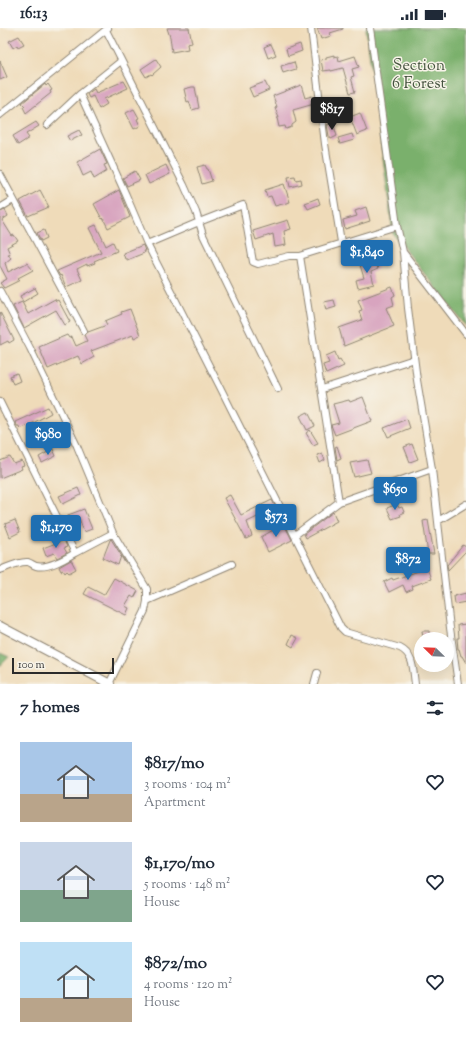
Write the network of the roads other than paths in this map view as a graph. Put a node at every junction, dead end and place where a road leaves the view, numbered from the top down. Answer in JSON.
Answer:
{"nodes":[{"id":1,"x":311,"y":28,"type":"edge"},
{"id":2,"x":370,"y":28,"type":"edge"},
{"id":3,"x":107,"y":29,"type":"edge"},
{"id":4,"x":121,"y":60,"type":"junction"},
{"id":5,"x":80,"y":94,"type":"junction"},
{"id":6,"x":0,"y":115,"type":"edge"},
{"id":7,"x":47,"y":125,"type":"dead end"},
{"id":8,"x":0,"y":174,"type":"edge"},
{"id":9,"x":13,"y":200,"type":"junction"},
{"id":10,"x":0,"y":208,"type":"edge"},
{"id":11,"x":198,"y":222,"type":"junction"},
{"id":12,"x":397,"y":226,"type":"junction"},
{"id":13,"x":341,"y":242,"type":"junction"},
{"id":14,"x":146,"y":244,"type":"junction"},
{"id":15,"x":403,"y":252,"type":"junction"},
{"id":16,"x":300,"y":256,"type":"junction"},
{"id":17,"x":0,"y":291,"type":"edge"},
{"id":18,"x":84,"y":331,"type":"dead end"},
{"id":19,"x":466,"y":334,"type":"edge"},
{"id":20,"x":414,"y":359,"type":"junction"},
{"id":21,"x":278,"y":389,"type":"dead end"},
{"id":22,"x":322,"y":389,"type":"junction"},
{"id":23,"x":0,"y":402,"type":"edge"},
{"id":24,"x":432,"y":469,"type":"junction"},
{"id":25,"x":339,"y":502,"type":"junction"},
{"id":26,"x":466,"y":504,"type":"edge"},
{"id":27,"x":438,"y":521,"type":"junction"},
{"id":28,"x":113,"y":533,"type":"junction"},
{"id":29,"x":295,"y":536,"type":"junction"},
{"id":30,"x":75,"y":553,"type":"junction"},
{"id":31,"x":232,"y":564,"type":"dead end"},
{"id":32,"x":0,"y":570,"type":"edge"},
{"id":33,"x":147,"y":601,"type":"junction"},
{"id":34,"x":0,"y":626,"type":"edge"},
{"id":35,"x":317,"y":673,"type":"dead end"},
{"id":36,"x":110,"y":684,"type":"edge"},
{"id":37,"x":314,"y":684,"type":"edge"},
{"id":38,"x":415,"y":684,"type":"edge"},
{"id":39,"x":458,"y":684,"type":"edge"}],
"edges":[{"from":1,"to":13,"type":"street"},
{"from":2,"to":12,"type":"street"},
{"from":3,"to":4,"type":"street"},
{"from":3,"to":6,"type":"street"},
{"from":4,"to":5,"type":"street"},
{"from":4,"to":11,"type":"street"},
{"from":5,"to":7,"type":"street"},
{"from":5,"to":14,"type":"street"},
{"from":8,"to":9,"type":"street"},
{"from":9,"to":10,"type":"street"},
{"from":9,"to":18,"type":"street"},
{"from":11,"to":14,"type":"street"},
{"from":11,"to":16,"type":"street"},
{"from":11,"to":21,"type":"street"},
{"from":12,"to":13,"type":"street"},
{"from":12,"to":15,"type":"street"},
{"from":13,"to":16,"type":"street"},
{"from":14,"to":29,"type":"street"},
{"from":15,"to":19,"type":"street"},
{"from":15,"to":20,"type":"street"},
{"from":16,"to":22,"type":"street"},
{"from":17,"to":28,"type":"street"},
{"from":20,"to":22,"type":"street"},
{"from":20,"to":24,"type":"street"},
{"from":22,"to":25,"type":"street"},
{"from":23,"to":30,"type":"street"},
{"from":24,"to":25,"type":"street"},
{"from":24,"to":27,"type":"street"},
{"from":25,"to":29,"type":"street"},
{"from":26,"to":27,"type":"street"},
{"from":27,"to":39,"type":"street"},
{"from":28,"to":30,"type":"street"},
{"from":28,"to":33,"type":"street"},
{"from":29,"to":38,"type":"street"},
{"from":30,"to":32,"type":"street"},
{"from":31,"to":33,"type":"street"},
{"from":33,"to":36,"type":"street"},
{"from":34,"to":36,"type":"street"},
{"from":35,"to":37,"type":"street"}]}
